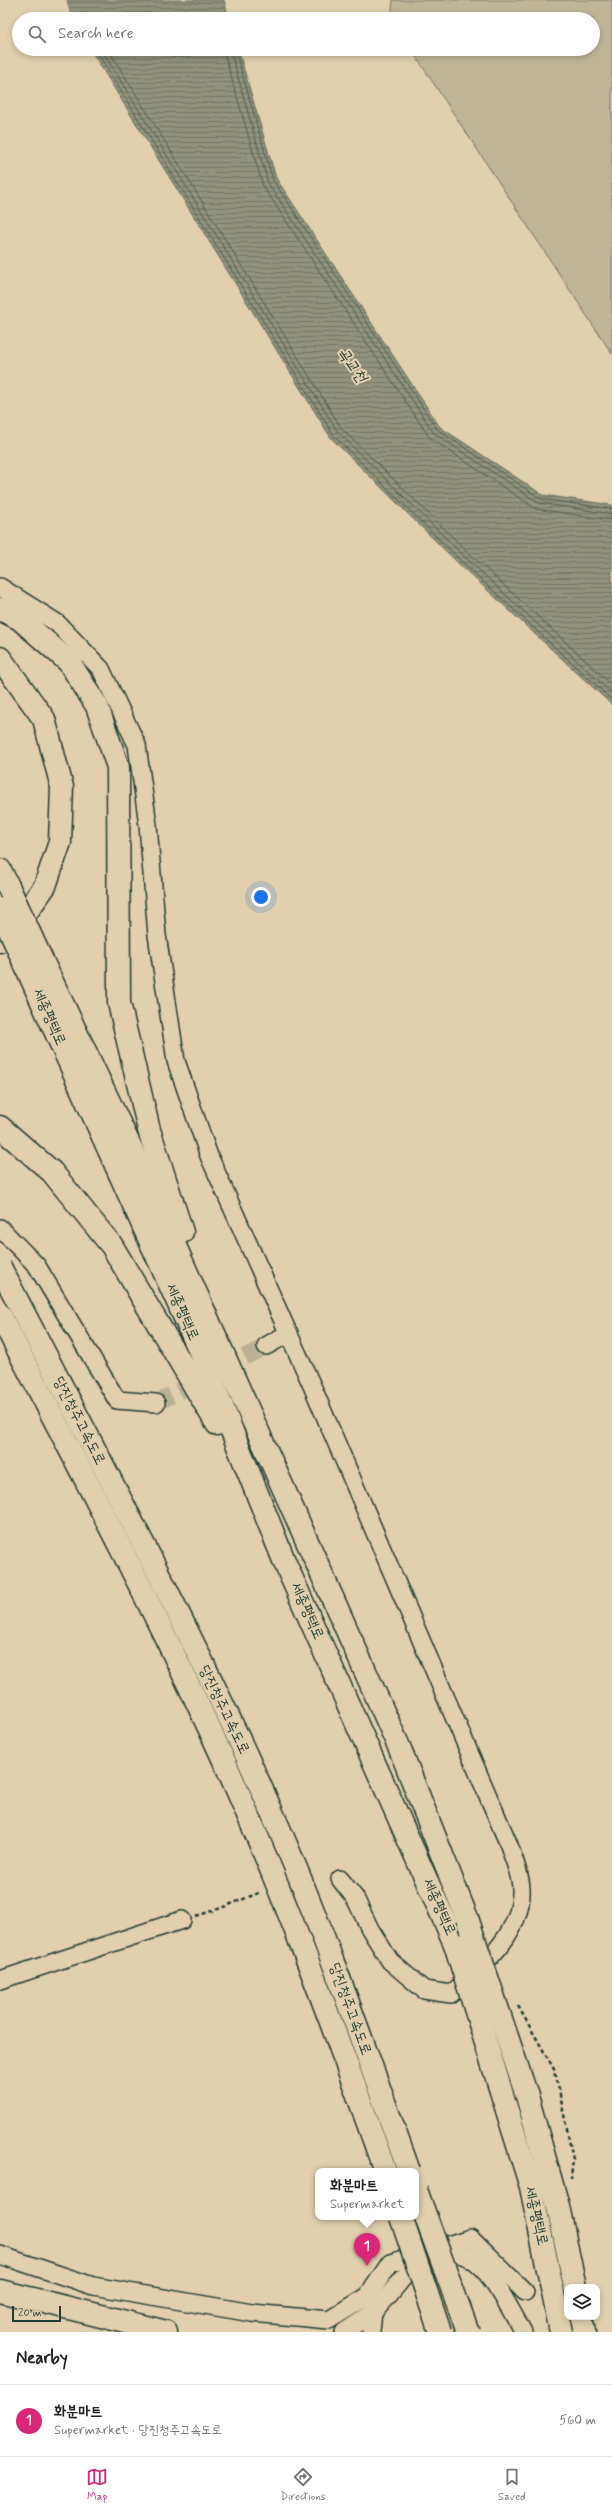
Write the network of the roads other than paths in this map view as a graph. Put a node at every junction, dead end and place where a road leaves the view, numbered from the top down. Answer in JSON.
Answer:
{"nodes":[{"id":1,"x":0,"y":588,"type":"edge"},
{"id":2,"x":0,"y":610,"type":"edge"},
{"id":3,"x":1,"y":658,"type":"edge"},
{"id":4,"x":4,"y":878,"type":"edge"},
{"id":5,"x":0,"y":909,"type":"edge"},
{"id":6,"x":0,"y":941,"type":"edge"},
{"id":7,"x":32,"y":958,"type":"junction"},
{"id":8,"x":0,"y":1127,"type":"edge"},
{"id":9,"x":0,"y":1228,"type":"edge"},
{"id":10,"x":0,"y":1267,"type":"edge"},
{"id":11,"x":0,"y":1315,"type":"edge"},
{"id":12,"x":289,"y":1333,"type":"junction"},
{"id":13,"x":217,"y":1340,"type":"junction"},
{"id":14,"x":266,"y":1346,"type":"tunnel mouth"},
{"id":15,"x":156,"y":1403,"type":"tunnel mouth"},
{"id":16,"x":256,"y":1489,"type":"junction"},
{"id":17,"x":340,"y":1879,"type":"dead end"},
{"id":18,"x":182,"y":1920,"type":"dead end"},
{"id":19,"x":0,"y":1980,"type":"edge"},
{"id":20,"x":384,"y":2168,"type":"edge"},
{"id":21,"x":408,"y":2168,"type":"edge"},
{"id":22,"x":419,"y":2198,"type":"edge"},
{"id":23,"x":402,"y":2220,"type":"edge"},
{"id":24,"x":0,"y":2255,"type":"edge"},
{"id":25,"x":574,"y":2284,"type":"edge"},
{"id":26,"x":0,"y":2291,"type":"edge"},
{"id":27,"x":526,"y":2292,"type":"dead end"},
{"id":28,"x":372,"y":2312,"type":"junction"},
{"id":29,"x":582,"y":2320,"type":"edge"},
{"id":30,"x":166,"y":2332,"type":"edge"},
{"id":31,"x":344,"y":2332,"type":"edge"},
{"id":32,"x":371,"y":2332,"type":"edge"},
{"id":33,"x":440,"y":2332,"type":"edge"},
{"id":34,"x":468,"y":2332,"type":"edge"},
{"id":35,"x":522,"y":2332,"type":"edge"},
{"id":36,"x":561,"y":2332,"type":"edge"},
{"id":37,"x":584,"y":2332,"type":"edge"}],
"edges":[{"from":1,"to":12,"type":"street"},
{"from":2,"to":13,"type":"highway"},
{"from":3,"to":6,"type":"highway"},
{"from":4,"to":7,"type":"highway","name":"세종평택로","bridge":true},
{"from":5,"to":7,"type":"highway","name":"세종평택로","bridge":true},
{"from":7,"to":13,"type":"highway","name":"세종평택로"},
{"from":7,"to":16,"type":"highway","name":"세종평택로"},
{"from":8,"to":16,"type":"highway"},
{"from":9,"to":15,"type":"street"},
{"from":10,"to":21,"type":"highway","name":"당진청주고속도로","bridge":true},
{"from":11,"to":20,"type":"highway","name":"당진청주고속도로","bridge":true},
{"from":12,"to":14,"type":"street"},
{"from":12,"to":17,"type":"street"},
{"from":13,"to":25,"type":"highway","name":"세종평택로","bridge":true},
{"from":16,"to":36,"type":"highway","name":"세종평택로","bridge":true},
{"from":18,"to":19,"type":"street"},
{"from":22,"to":34,"type":"highway","bridge":true},
{"from":23,"to":33,"type":"highway","bridge":true},
{"from":24,"to":27,"type":"street"},
{"from":26,"to":30,"type":"highway"},
{"from":28,"to":31,"type":"street"},
{"from":28,"to":32,"type":"street"},
{"from":28,"to":35,"type":"street"},
{"from":29,"to":37,"type":"highway"}]}
